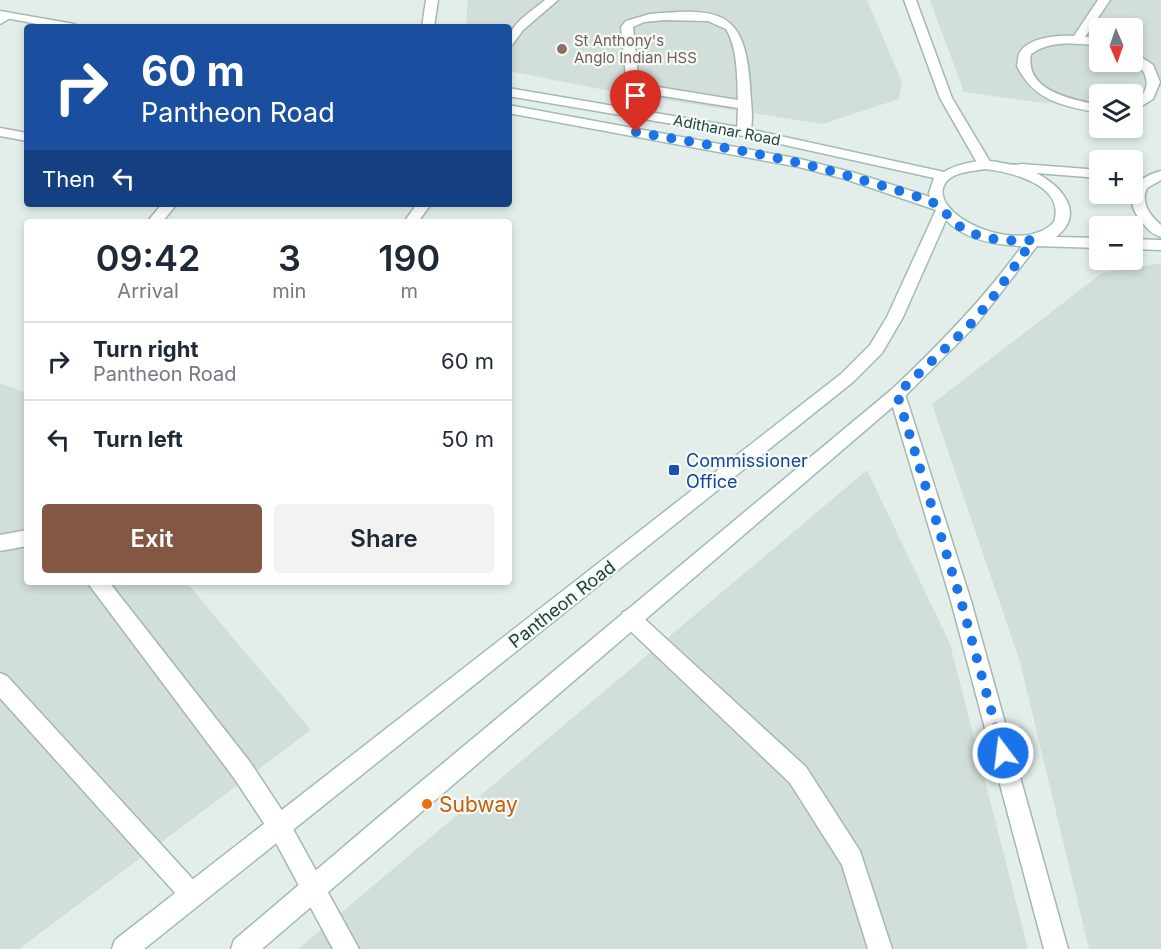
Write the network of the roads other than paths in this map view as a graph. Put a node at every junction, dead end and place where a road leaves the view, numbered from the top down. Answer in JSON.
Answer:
{"nodes":[{"id":1,"x":432,"y":0,"type":"edge"},
{"id":2,"x":552,"y":0,"type":"edge"},
{"id":3,"x":910,"y":0,"type":"edge"},
{"id":4,"x":1104,"y":0,"type":"edge"},
{"id":5,"x":3,"y":17,"type":"edge"},
{"id":6,"x":53,"y":24,"type":"edge"},
{"id":7,"x":428,"y":24,"type":"edge"},
{"id":8,"x":512,"y":37,"type":"edge"},
{"id":9,"x":1079,"y":39,"type":"junction"},
{"id":10,"x":1089,"y":40,"type":"edge"},
{"id":11,"x":1143,"y":60,"type":"edge"},
{"id":12,"x":1157,"y":68,"type":"edge"},
{"id":13,"x":633,"y":87,"type":"junction"},
{"id":14,"x":512,"y":93,"type":"edge"},
{"id":15,"x":1143,"y":103,"type":"edge"},
{"id":16,"x":745,"y":105,"type":"junction"},
{"id":17,"x":1089,"y":107,"type":"edge"},
{"id":18,"x":512,"y":110,"type":"edge"},
{"id":19,"x":629,"y":111,"type":"junction"},
{"id":20,"x":0,"y":132,"type":"edge"},
{"id":21,"x":744,"y":132,"type":"junction"},
{"id":22,"x":24,"y":136,"type":"edge"},
{"id":23,"x":991,"y":165,"type":"junction"},
{"id":24,"x":1089,"y":173,"type":"edge"},
{"id":25,"x":944,"y":176,"type":"junction"},
{"id":26,"x":1156,"y":176,"type":"edge"},
{"id":27,"x":167,"y":207,"type":"edge"},
{"id":28,"x":941,"y":208,"type":"junction"},
{"id":29,"x":157,"y":219,"type":"edge"},
{"id":30,"x":1161,"y":232,"type":"edge"},
{"id":31,"x":1033,"y":240,"type":"junction"},
{"id":32,"x":1089,"y":243,"type":"edge"},
{"id":33,"x":1143,"y":244,"type":"edge"},
{"id":34,"x":1161,"y":245,"type":"edge"},
{"id":35,"x":897,"y":394,"type":"junction"},
{"id":36,"x":24,"y":539,"type":"edge"},
{"id":37,"x":0,"y":543,"type":"edge"},
{"id":38,"x":100,"y":585,"type":"edge"},
{"id":39,"x":630,"y":618,"type":"junction"},
{"id":40,"x":0,"y":683,"type":"edge"},
{"id":41,"x":279,"y":826,"type":"junction"},
{"id":42,"x":313,"y":890,"type":"junction"},
{"id":43,"x":192,"y":895,"type":"junction"},
{"id":44,"x":124,"y":949,"type":"edge"},
{"id":45,"x":243,"y":949,"type":"edge"},
{"id":46,"x":347,"y":949,"type":"edge"},
{"id":47,"x":880,"y":949,"type":"edge"},
{"id":48,"x":1056,"y":949,"type":"edge"}],
"edges":[{"from":1,"to":7,"type":"main road"},
{"from":2,"to":8,"type":"main road"},
{"from":3,"to":23,"type":"main road"},
{"from":4,"to":9,"type":"main road"},
{"from":5,"to":6,"type":"main road"},
{"from":9,"to":10,"type":"main road"},
{"from":9,"to":17,"type":"main road"},
{"from":11,"to":12,"type":"main road"},
{"from":12,"to":15,"type":"main road"},
{"from":13,"to":16,"type":"main road"},
{"from":13,"to":16,"type":"main road"},
{"from":13,"to":19,"type":"main road"},
{"from":14,"to":19,"type":"main road","name":"Adithanar Road"},
{"from":16,"to":21,"type":"main road"},
{"from":18,"to":28,"type":"main road","name":"Adithanar Road"},
{"from":19,"to":21,"type":"main road","name":"Adithanar Road"},
{"from":20,"to":22,"type":"main road"},
{"from":21,"to":25,"type":"main road","name":"Adithanar Road"},
{"from":23,"to":24,"type":"main road"},
{"from":23,"to":25,"type":"main road"},
{"from":23,"to":31,"type":"main road"},
{"from":25,"to":28,"type":"main road"},
{"from":26,"to":30,"type":"main road"},
{"from":27,"to":29,"type":"main road"},
{"from":28,"to":31,"type":"main road"},
{"from":28,"to":41,"type":"main road","name":"Pantheon Road"},
{"from":31,"to":32,"type":"main road"},
{"from":31,"to":35,"type":"main road"},
{"from":33,"to":34,"type":"main road"},
{"from":35,"to":39,"type":"main road"},
{"from":35,"to":48,"type":"main road"},
{"from":36,"to":37,"type":"main road"},
{"from":38,"to":41,"type":"main road"},
{"from":39,"to":42,"type":"main road"},
{"from":39,"to":47,"type":"main road"},
{"from":40,"to":43,"type":"main road"},
{"from":41,"to":42,"type":"main road"},
{"from":41,"to":43,"type":"main road","name":"Pantheon Road"},
{"from":42,"to":45,"type":"main road"},
{"from":42,"to":46,"type":"main road"},
{"from":43,"to":44,"type":"main road","name":"Pantheon Road"}]}
